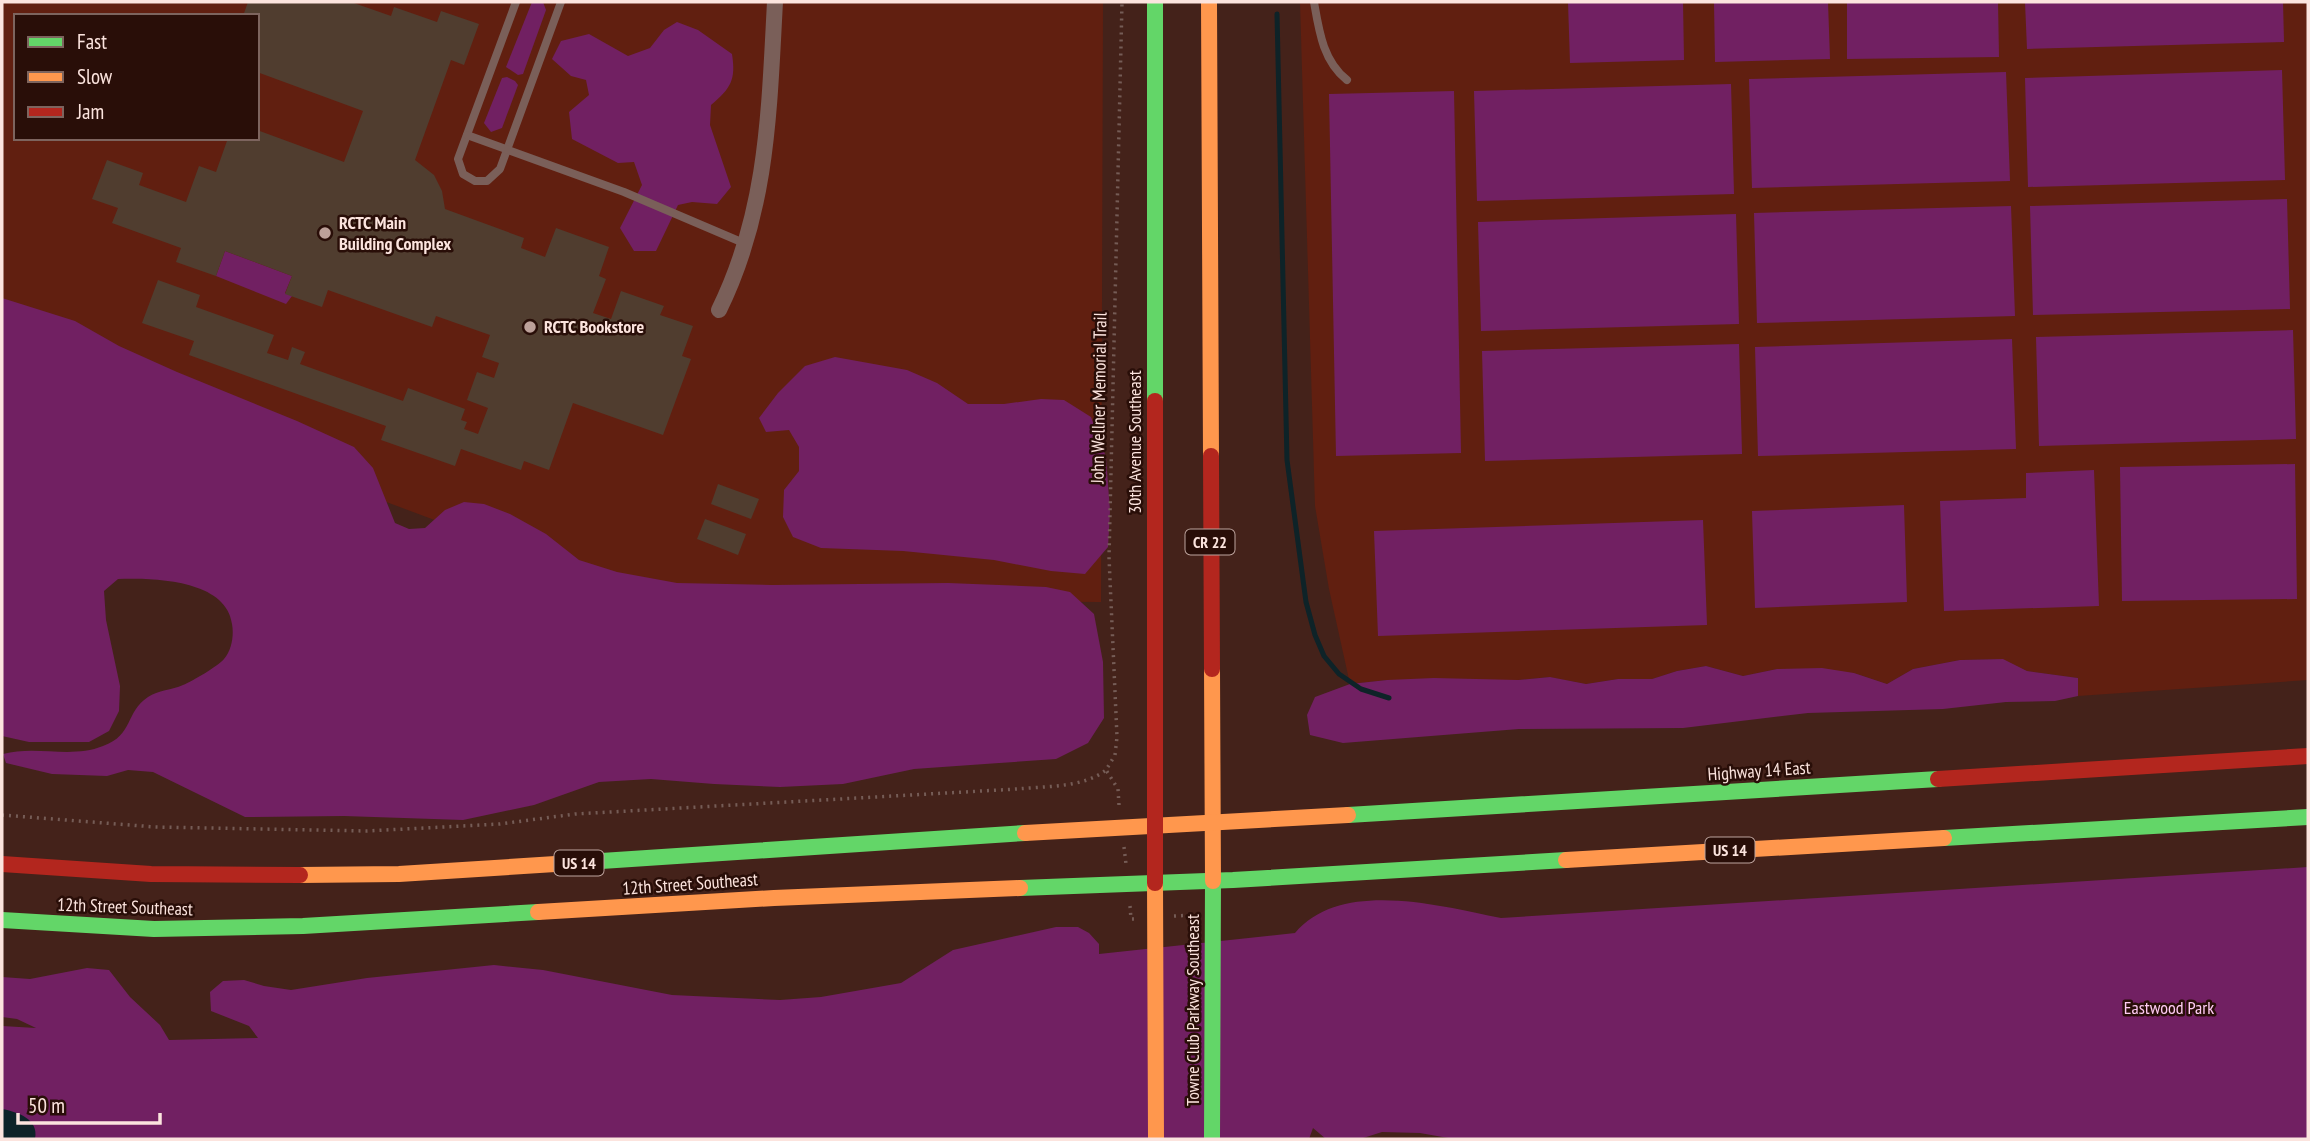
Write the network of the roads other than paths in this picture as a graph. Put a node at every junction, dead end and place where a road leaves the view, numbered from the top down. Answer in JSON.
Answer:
{"nodes":[{"id":1,"x":516,"y":2,"type":"edge"},
{"id":2,"x":561,"y":2,"type":"edge"},
{"id":3,"x":775,"y":2,"type":"edge"},
{"id":4,"x":1155,"y":2,"type":"edge"},
{"id":5,"x":1209,"y":2,"type":"edge"},
{"id":6,"x":1314,"y":2,"type":"edge"},
{"id":7,"x":1347,"y":80,"type":"dead end"},
{"id":8,"x":467,"y":135,"type":"junction"},
{"id":9,"x":507,"y":150,"type":"junction"},
{"id":10,"x":746,"y":244,"type":"junction"},
{"id":11,"x":719,"y":310,"type":"dead end"},
{"id":12,"x":2308,"y":756,"type":"edge"},
{"id":13,"x":2308,"y":817,"type":"edge"},
{"id":14,"x":1211,"y":823,"type":"junction"},
{"id":15,"x":1155,"y":825,"type":"junction"},
{"id":16,"x":2,"y":864,"type":"edge"},
{"id":17,"x":1213,"y":881,"type":"junction"},
{"id":18,"x":1155,"y":883,"type":"junction"},
{"id":19,"x":2,"y":920,"type":"edge"},
{"id":20,"x":1156,"y":1139,"type":"edge"},
{"id":21,"x":1212,"y":1139,"type":"edge"}],
"edges":[{"from":1,"to":8,"type":"lane"},
{"from":2,"to":9,"type":"lane"},
{"from":3,"to":10,"type":"street"},
{"from":4,"to":15,"type":"main road","name":"30th Avenue Southeast"},
{"from":5,"to":14,"type":"main road","number":"CR 22"},
{"from":6,"to":7,"type":"lane"},
{"from":8,"to":9,"type":"lane"},
{"from":8,"to":9,"type":"lane"},
{"from":9,"to":10,"type":"lane"},
{"from":10,"to":11,"type":"street"},
{"from":12,"to":14,"type":"main road","name":"Highway 14 East","number":"US 14"},
{"from":13,"to":17,"type":"main road","number":"US 14"},
{"from":14,"to":15,"type":"main road","name":"12th Street Southeast","number":"US 14"},
{"from":14,"to":17,"type":"main road","number":"CR 22"},
{"from":15,"to":16,"type":"main road","name":"12th Street Southeast","number":"US 14"},
{"from":15,"to":18,"type":"main road","name":"30th Avenue Southeast"},
{"from":17,"to":18,"type":"main road","name":"12th Street Southeast","number":"US 14"},
{"from":17,"to":21,"type":"main road","name":"Towne Club Parkway Southeast"},
{"from":18,"to":19,"type":"main road","name":"12th Street Southeast","number":"US 14"},
{"from":18,"to":20,"type":"main road"}]}
